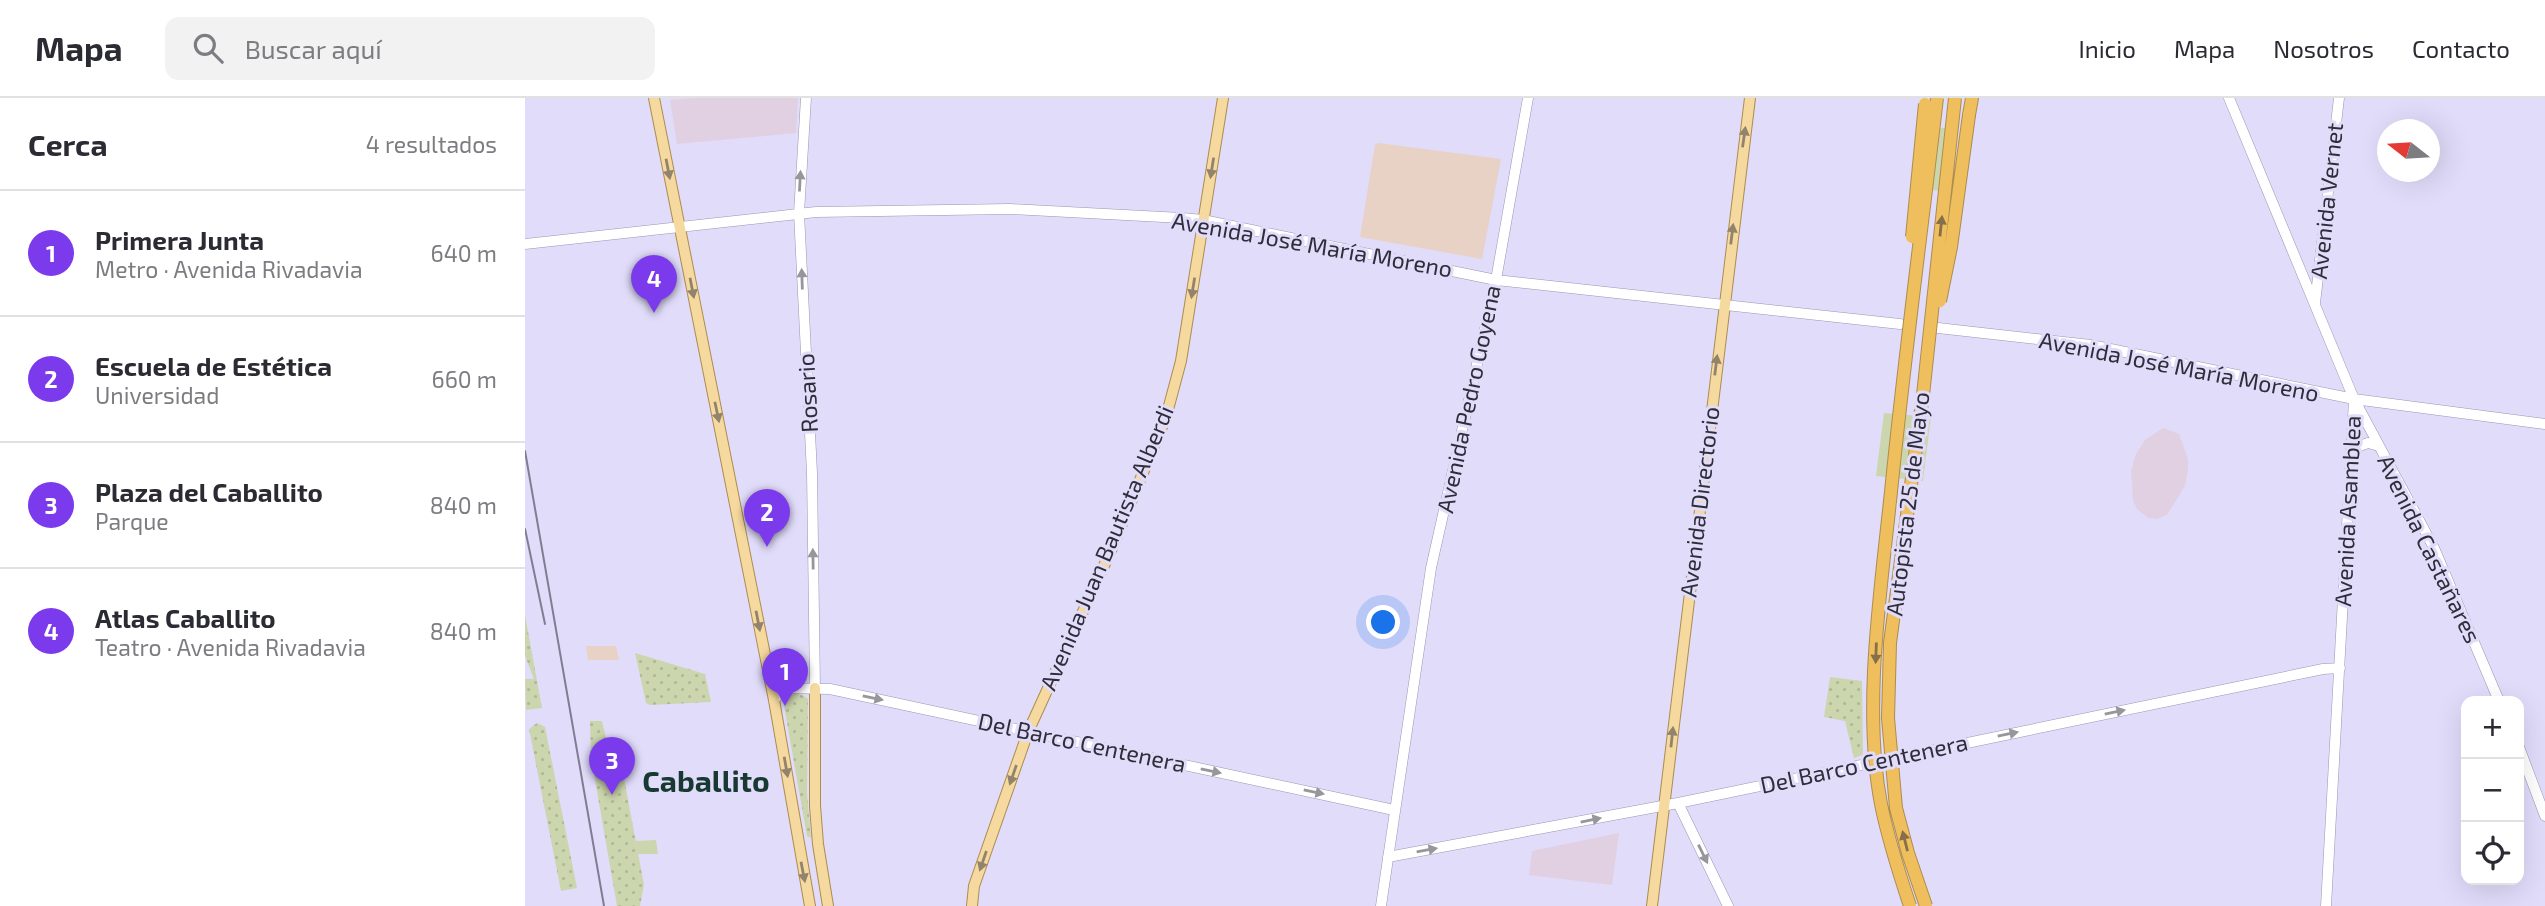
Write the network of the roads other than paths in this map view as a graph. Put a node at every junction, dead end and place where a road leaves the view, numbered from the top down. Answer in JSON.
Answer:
{"nodes":[{"id":1,"x":654,"y":98,"type":"edge"},
{"id":2,"x":806,"y":98,"type":"edge"},
{"id":3,"x":1223,"y":98,"type":"edge"},
{"id":4,"x":1528,"y":98,"type":"edge"},
{"id":5,"x":1750,"y":98,"type":"edge"},
{"id":6,"x":1937,"y":98,"type":"edge"},
{"id":7,"x":1955,"y":98,"type":"edge"},
{"id":8,"x":1972,"y":98,"type":"edge"},
{"id":9,"x":2229,"y":98,"type":"edge"},
{"id":10,"x":2339,"y":98,"type":"edge"},
{"id":11,"x":1925,"y":101,"type":"edge"},
{"id":12,"x":799,"y":213,"type":"junction"},
{"id":13,"x":1203,"y":220,"type":"junction"},
{"id":14,"x":680,"y":226,"type":"junction"},
{"id":15,"x":525,"y":244,"type":"edge"},
{"id":16,"x":1496,"y":280,"type":"junction"},
{"id":17,"x":1724,"y":304,"type":"junction"},
{"id":18,"x":2315,"y":304,"type":"junction"},
{"id":19,"x":1900,"y":324,"type":"dead end"},
{"id":20,"x":1938,"y":328,"type":"dead end"},
{"id":21,"x":1923,"y":395,"type":"junction"},
{"id":22,"x":2354,"y":399,"type":"junction"},
{"id":23,"x":2545,"y":424,"type":"edge"},
{"id":24,"x":1898,"y":425,"type":"junction"},
{"id":25,"x":2379,"y":446,"type":"junction"},
{"id":26,"x":2351,"y":449,"type":"junction"},
{"id":27,"x":2340,"y":668,"type":"junction"},
{"id":28,"x":815,"y":688,"type":"junction"},
{"id":29,"x":2497,"y":696,"type":"edge"},
{"id":30,"x":774,"y":700,"type":"junction"},
{"id":31,"x":1028,"y":732,"type":"junction"},
{"id":32,"x":2524,"y":759,"type":"edge"},
{"id":33,"x":1678,"y":803,"type":"junction"},
{"id":34,"x":1665,"y":805,"type":"junction"},
{"id":35,"x":1394,"y":810,"type":"junction"},
{"id":36,"x":2545,"y":816,"type":"edge"},
{"id":37,"x":1388,"y":857,"type":"junction"},
{"id":38,"x":810,"y":906,"type":"edge"},
{"id":39,"x":828,"y":906,"type":"edge"},
{"id":40,"x":972,"y":906,"type":"edge"},
{"id":41,"x":1381,"y":906,"type":"edge"},
{"id":42,"x":1652,"y":906,"type":"edge"},
{"id":43,"x":1728,"y":906,"type":"edge"},
{"id":44,"x":1910,"y":906,"type":"edge"},
{"id":45,"x":1926,"y":906,"type":"edge"},
{"id":46,"x":2326,"y":906,"type":"edge"}],
"edges":[{"from":1,"to":14,"type":"main road","one_way":true},
{"from":12,"to":2,"type":"main road","name":"Rosario","one_way":true},
{"from":3,"to":13,"type":"main road","name":"Avenida Juan Bautista Alberdi","one_way":true},
{"from":4,"to":16,"type":"main road","name":"Avenida Pedro Goyena"},
{"from":17,"to":5,"type":"main road","name":"Avenida Directorio","one_way":true},
{"from":6,"to":24,"type":"highway","name":"Autopista 25 de Mayo","bridge":true},
{"from":21,"to":7,"type":"highway","name":"Autopista 25 de Mayo","one_way":true,"bridge":true},
{"from":8,"to":21,"type":"highway","bridge":true},
{"from":9,"to":18,"type":"main road","name":"Avenida Asamblea"},
{"from":10,"to":18,"type":"main road","name":"Avenida Vernet"},
{"from":11,"to":24,"type":"highway","bridge":true},
{"from":12,"to":13,"type":"main road","name":"Avenida José María Moreno"},
{"from":12,"to":14,"type":"main road","name":"Avenida José María Moreno"},
{"from":28,"to":12,"type":"main road","name":"Rosario","one_way":true},
{"from":13,"to":16,"type":"main road","name":"Avenida José María Moreno"},
{"from":13,"to":31,"type":"main road","name":"Avenida Juan Bautista Alberdi","one_way":true},
{"from":14,"to":15,"type":"main road","name":"Avenida José María Moreno"},
{"from":14,"to":30,"type":"main road","one_way":true},
{"from":16,"to":17,"type":"main road","name":"Avenida José María Moreno"},
{"from":16,"to":35,"type":"main road","name":"Avenida Pedro Goyena"},
{"from":17,"to":19,"type":"main road","name":"Avenida José María Moreno"},
{"from":34,"to":17,"type":"main road","name":"Avenida Directorio","one_way":true},
{"from":18,"to":22,"type":"main road","name":"Avenida Asamblea"},
{"from":20,"to":22,"type":"main road","name":"Avenida José María Moreno"},
{"from":45,"to":21,"type":"highway","name":"Autopista 25 de Mayo","one_way":true,"bridge":true},
{"from":22,"to":23,"type":"main road","name":"Avenida José María Moreno"},
{"from":22,"to":25,"type":"main road","name":"Avenida Castañares"},
{"from":22,"to":26,"type":"main road","name":"Avenida Asamblea"},
{"from":24,"to":44,"type":"highway","name":"Autopista 25 de Mayo","one_way":true,"bridge":true},
{"from":25,"to":26,"type":"main road"},
{"from":25,"to":29,"type":"main road","name":"Avenida Castañares"},
{"from":26,"to":27,"type":"main road","name":"Avenida Asamblea"},
{"from":33,"to":27,"type":"main road","name":"Del Barco Centenera","one_way":true},
{"from":27,"to":46,"type":"main road","name":"Avenida Asamblea"},
{"from":28,"to":30,"type":"main road","name":"Del Barco Centenera"},
{"from":28,"to":31,"type":"main road","name":"Del Barco Centenera","one_way":true},
{"from":28,"to":39,"type":"main road"},
{"from":30,"to":38,"type":"main road","one_way":true},
{"from":31,"to":35,"type":"main road","name":"Del Barco Centenera","one_way":true},
{"from":31,"to":40,"type":"main road","name":"Avenida Juan Bautista Alberdi","one_way":true},
{"from":32,"to":36,"type":"main road"},
{"from":33,"to":34,"type":"main road","name":"Del Barco Centenera"},
{"from":33,"to":43,"type":"main road","one_way":true},
{"from":37,"to":34,"type":"main road","name":"Del Barco Centenera","one_way":true},
{"from":34,"to":42,"type":"main road","name":"Avenida Directorio"},
{"from":35,"to":37,"type":"main road","name":"Avenida Pedro Goyena"},
{"from":37,"to":41,"type":"main road","name":"Avenida Pedro Goyena"}]}
